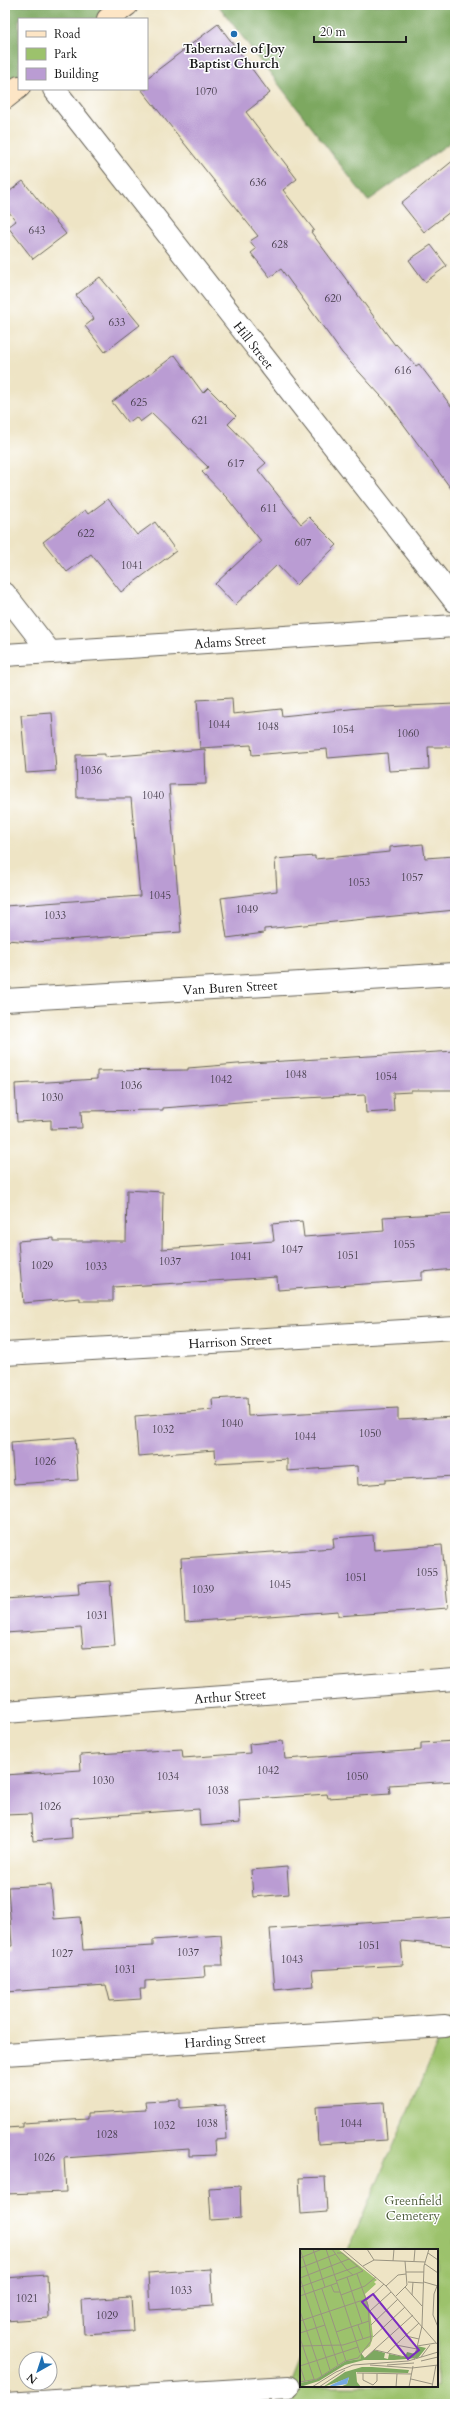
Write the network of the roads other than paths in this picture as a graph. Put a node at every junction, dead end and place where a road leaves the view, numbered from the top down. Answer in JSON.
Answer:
{"nodes":[{"id":1,"x":127,"y":5,"type":"edge"},
{"id":2,"x":109,"y":18,"type":"edge"},
{"id":3,"x":18,"y":88,"type":"edge"},
{"id":4,"x":55,"y":90,"type":"edge"},
{"id":5,"x":5,"y":98,"type":"edge"},
{"id":6,"x":5,"y":594,"type":"edge"},
{"id":7,"x":455,"y":601,"type":"edge"},
{"id":8,"x":455,"y":626,"type":"edge"},
{"id":9,"x":50,"y":652,"type":"junction"},
{"id":10,"x":5,"y":655,"type":"edge"},
{"id":11,"x":455,"y":974,"type":"edge"},
{"id":12,"x":5,"y":1000,"type":"edge"},
{"id":13,"x":455,"y":1328,"type":"edge"},
{"id":14,"x":5,"y":1354,"type":"edge"},
{"id":15,"x":455,"y":1679,"type":"edge"},
{"id":16,"x":5,"y":1712,"type":"edge"},
{"id":17,"x":445,"y":2026,"type":"dead end"},
{"id":18,"x":5,"y":2054,"type":"edge"},
{"id":19,"x":289,"y":2386,"type":"dead end"},
{"id":20,"x":5,"y":2404,"type":"edge"}],
"edges":[{"from":1,"to":2,"type":"main road"},
{"from":3,"to":5,"type":"main road"},
{"from":4,"to":7,"type":"street","name":"Hill Street"},
{"from":6,"to":9,"type":"street"},
{"from":8,"to":9,"type":"street","name":"Adams Street"},
{"from":9,"to":10,"type":"street","name":"Adams Street"},
{"from":11,"to":12,"type":"street","name":"Van Buren Street"},
{"from":13,"to":14,"type":"street","name":"Harrison Street"},
{"from":15,"to":16,"type":"street","name":"Arthur Street"},
{"from":17,"to":18,"type":"street","name":"Harding Street"},
{"from":19,"to":20,"type":"street"}]}
